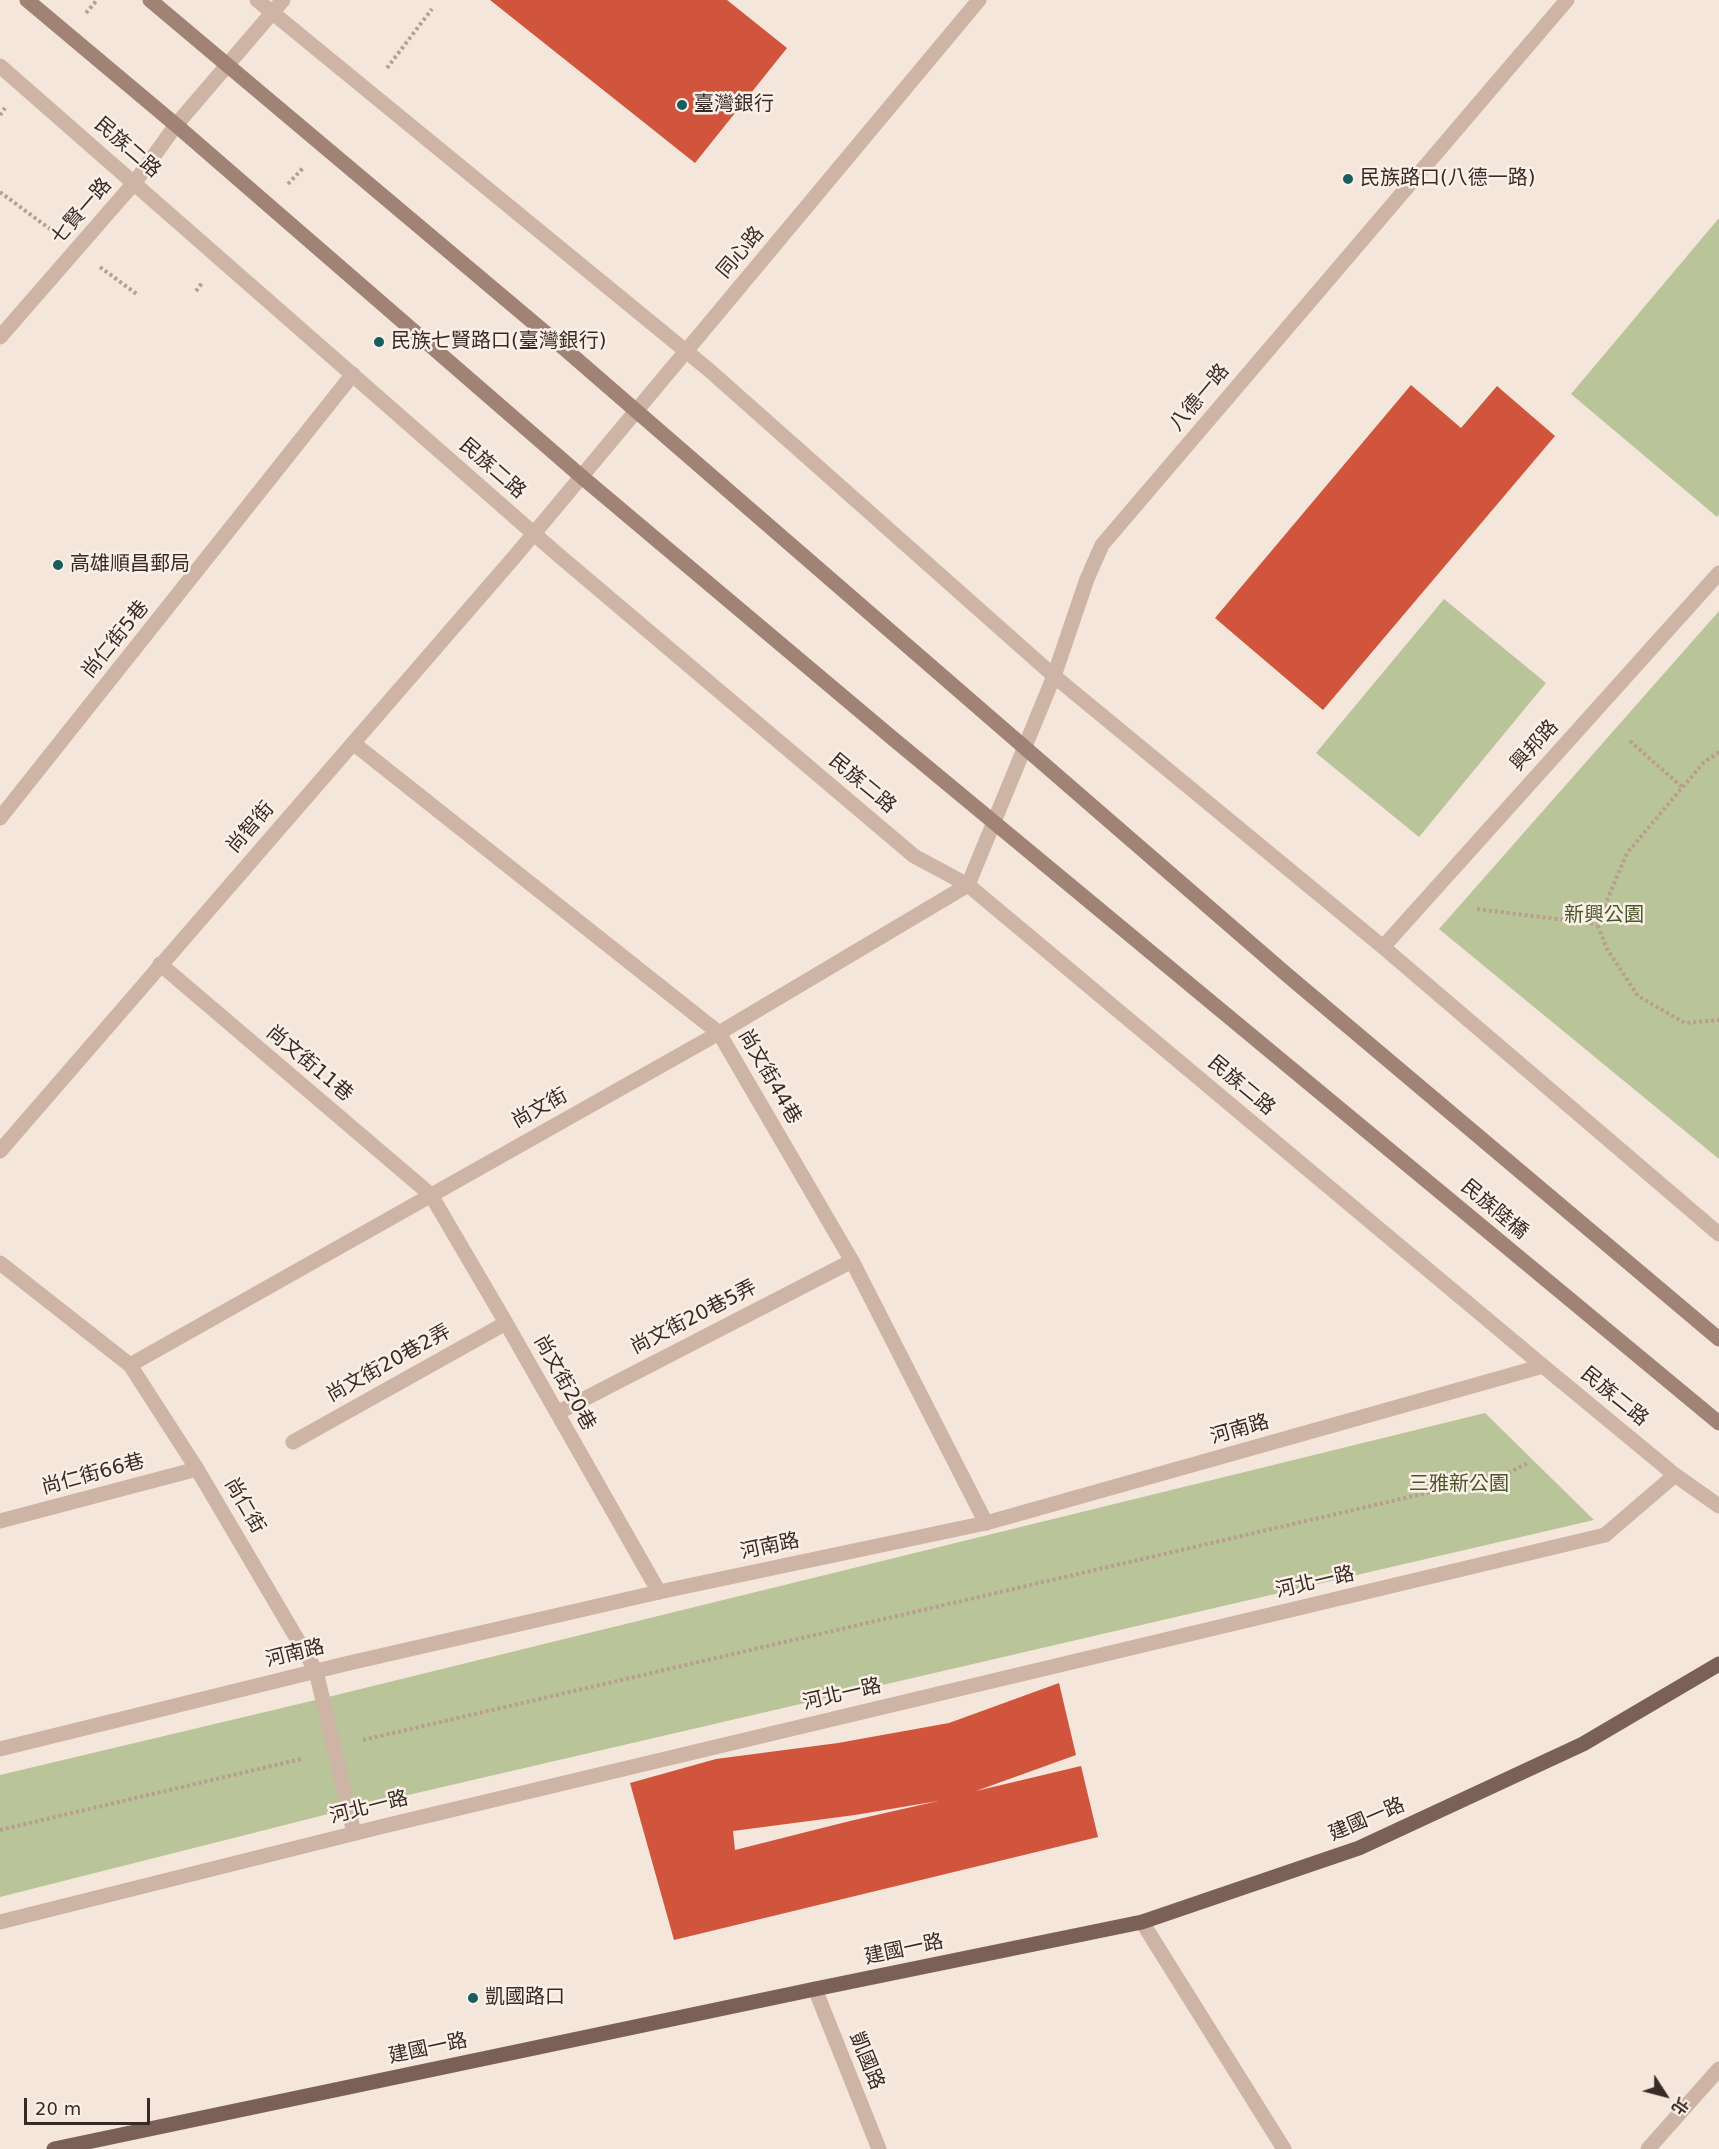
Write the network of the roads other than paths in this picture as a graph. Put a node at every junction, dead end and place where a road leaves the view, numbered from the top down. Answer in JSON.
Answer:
{"nodes":[{"id":1,"x":27,"y":0,"type":"edge"},
{"id":2,"x":150,"y":0,"type":"edge"},
{"id":3,"x":257,"y":0,"type":"edge"},
{"id":4,"x":283,"y":0,"type":"edge"},
{"id":5,"x":979,"y":0,"type":"edge"},
{"id":6,"x":1567,"y":0,"type":"edge"},
{"id":7,"x":272,"y":13,"type":"junction"},
{"id":8,"x":228,"y":64,"type":"junction"},
{"id":9,"x":0,"y":66,"type":"edge"},
{"id":10,"x":176,"y":124,"type":"junction"},
{"id":11,"x":135,"y":182,"type":"junction"},
{"id":12,"x":0,"y":337,"type":"edge"},
{"id":13,"x":687,"y":352,"type":"junction"},
{"id":14,"x":353,"y":374,"type":"junction"},
{"id":15,"x":636,"y":411,"type":"junction"},
{"id":16,"x":582,"y":477,"type":"junction"},
{"id":17,"x":534,"y":534,"type":"junction"},
{"id":18,"x":1719,"y":573,"type":"edge"},
{"id":19,"x":1054,"y":676,"type":"junction"},
{"id":20,"x":353,"y":743,"type":"junction"},
{"id":21,"x":1025,"y":746,"type":"junction"},
{"id":22,"x":0,"y":818,"type":"edge"},
{"id":23,"x":994,"y":821,"type":"junction"},
{"id":24,"x":968,"y":885,"type":"junction"},
{"id":25,"x":1383,"y":947,"type":"junction"},
{"id":26,"x":160,"y":964,"type":"junction"},
{"id":27,"x":719,"y":1033,"type":"junction"},
{"id":28,"x":0,"y":1151,"type":"edge"},
{"id":29,"x":431,"y":1195,"type":"junction"},
{"id":30,"x":1719,"y":1234,"type":"edge"},
{"id":31,"x":852,"y":1261,"type":"junction"},
{"id":32,"x":0,"y":1263,"type":"edge"},
{"id":33,"x":506,"y":1323,"type":"junction"},
{"id":34,"x":1719,"y":1339,"type":"edge"},
{"id":35,"x":130,"y":1365,"type":"junction"},
{"id":36,"x":1543,"y":1366,"type":"junction"},
{"id":37,"x":557,"y":1413,"type":"junction"},
{"id":38,"x":1719,"y":1423,"type":"edge"},
{"id":39,"x":293,"y":1442,"type":"dead end"},
{"id":40,"x":197,"y":1469,"type":"junction"},
{"id":41,"x":1675,"y":1475,"type":"junction"},
{"id":42,"x":1719,"y":1506,"type":"edge"},
{"id":43,"x":0,"y":1521,"type":"edge"},
{"id":44,"x":986,"y":1523,"type":"junction"},
{"id":45,"x":659,"y":1592,"type":"junction"},
{"id":46,"x":1719,"y":1664,"type":"edge"},
{"id":47,"x":316,"y":1671,"type":"junction"},
{"id":48,"x":0,"y":1749,"type":"edge"},
{"id":49,"x":354,"y":1833,"type":"junction"},
{"id":50,"x":0,"y":1922,"type":"edge"},
{"id":51,"x":1142,"y":1922,"type":"junction"},
{"id":52,"x":814,"y":1989,"type":"junction"},
{"id":53,"x":1719,"y":2069,"type":"edge"},
{"id":54,"x":54,"y":2149,"type":"edge"},
{"id":55,"x":879,"y":2149,"type":"edge"},
{"id":56,"x":1284,"y":2149,"type":"edge"},
{"id":57,"x":1648,"y":2149,"type":"edge"}],
"edges":[{"from":1,"to":10,"type":"main road"},
{"from":2,"to":8,"type":"main road"},
{"from":3,"to":7,"type":"street"},
{"from":4,"to":7,"type":"street","name":"七賢一路"},
{"from":5,"to":13,"type":"street","name":"同心路"},
{"from":6,"to":19,"type":"street","name":"八德一路"},
{"from":7,"to":8,"type":"street","name":"七賢一路"},
{"from":7,"to":13,"type":"street"},
{"from":8,"to":10,"type":"street","name":"七賢一路"},
{"from":8,"to":15,"type":"main road"},
{"from":9,"to":11,"type":"street","name":"民族二路"},
{"from":10,"to":11,"type":"street","name":"七賢一路"},
{"from":10,"to":16,"type":"main road"},
{"from":11,"to":12,"type":"street","name":"七賢一路"},
{"from":11,"to":14,"type":"street","name":"民族二路"},
{"from":13,"to":15,"type":"street","name":"同心路"},
{"from":13,"to":19,"type":"street"},
{"from":14,"to":17,"type":"street","name":"民族二路"},
{"from":14,"to":22,"type":"street","name":"尚仁街5巷"},
{"from":15,"to":16,"type":"street","name":"同心路"},
{"from":15,"to":21,"type":"main road"},
{"from":16,"to":17,"type":"street","name":"同心路"},
{"from":16,"to":23,"type":"main road"},
{"from":17,"to":20,"type":"street","name":"尚智街"},
{"from":17,"to":24,"type":"street","name":"民族二路"},
{"from":18,"to":25,"type":"street","name":"興邦路"},
{"from":19,"to":21,"type":"street","name":"八德一路"},
{"from":19,"to":25,"type":"street"},
{"from":20,"to":26,"type":"street","name":"尚智街"},
{"from":20,"to":27,"type":"street","name":"尚文街44巷"},
{"from":21,"to":23,"type":"street","name":"八德一路"},
{"from":21,"to":34,"type":"main road"},
{"from":23,"to":24,"type":"street","name":"八德一路"},
{"from":23,"to":38,"type":"main road","name":"民族陸橋"},
{"from":24,"to":27,"type":"street","name":"尚文街"},
{"from":24,"to":36,"type":"street","name":"民族二路"},
{"from":25,"to":30,"type":"street"},
{"from":26,"to":28,"type":"street","name":"尚智街"},
{"from":26,"to":29,"type":"street","name":"尚文街11巷"},
{"from":27,"to":29,"type":"street","name":"尚文街"},
{"from":27,"to":31,"type":"street","name":"尚文街44巷"},
{"from":29,"to":33,"type":"street","name":"尚文街20巷"},
{"from":29,"to":35,"type":"street","name":"尚文街"},
{"from":31,"to":37,"type":"street","name":"尚文街20巷5弄"},
{"from":31,"to":44,"type":"street","name":"尚文街44巷"},
{"from":32,"to":35,"type":"street","name":"尚仁街"},
{"from":33,"to":37,"type":"street","name":"尚文街20巷"},
{"from":33,"to":39,"type":"street","name":"尚文街20巷2弄"},
{"from":35,"to":40,"type":"street","name":"尚仁街"},
{"from":36,"to":41,"type":"street","name":"民族二路"},
{"from":36,"to":44,"type":"street","name":"河南路"},
{"from":37,"to":45,"type":"street","name":"尚文街20巷"},
{"from":40,"to":43,"type":"street","name":"尚仁街66巷"},
{"from":40,"to":47,"type":"street","name":"尚仁街"},
{"from":41,"to":42,"type":"street","name":"民族二路"},
{"from":41,"to":49,"type":"street","name":"河北一路"},
{"from":44,"to":45,"type":"street","name":"河南路"},
{"from":45,"to":47,"type":"street","name":"河南路"},
{"from":46,"to":51,"type":"main road","name":"建國一路"},
{"from":47,"to":48,"type":"street","name":"河南路"},
{"from":47,"to":49,"type":"street","name":"尚仁街"},
{"from":49,"to":50,"type":"street","name":"河北一路"},
{"from":51,"to":52,"type":"main road","name":"建國一路"},
{"from":51,"to":56,"type":"street"},
{"from":52,"to":54,"type":"main road","name":"建國一路"},
{"from":52,"to":55,"type":"street","name":"凱國路"},
{"from":53,"to":57,"type":"street"}]}
